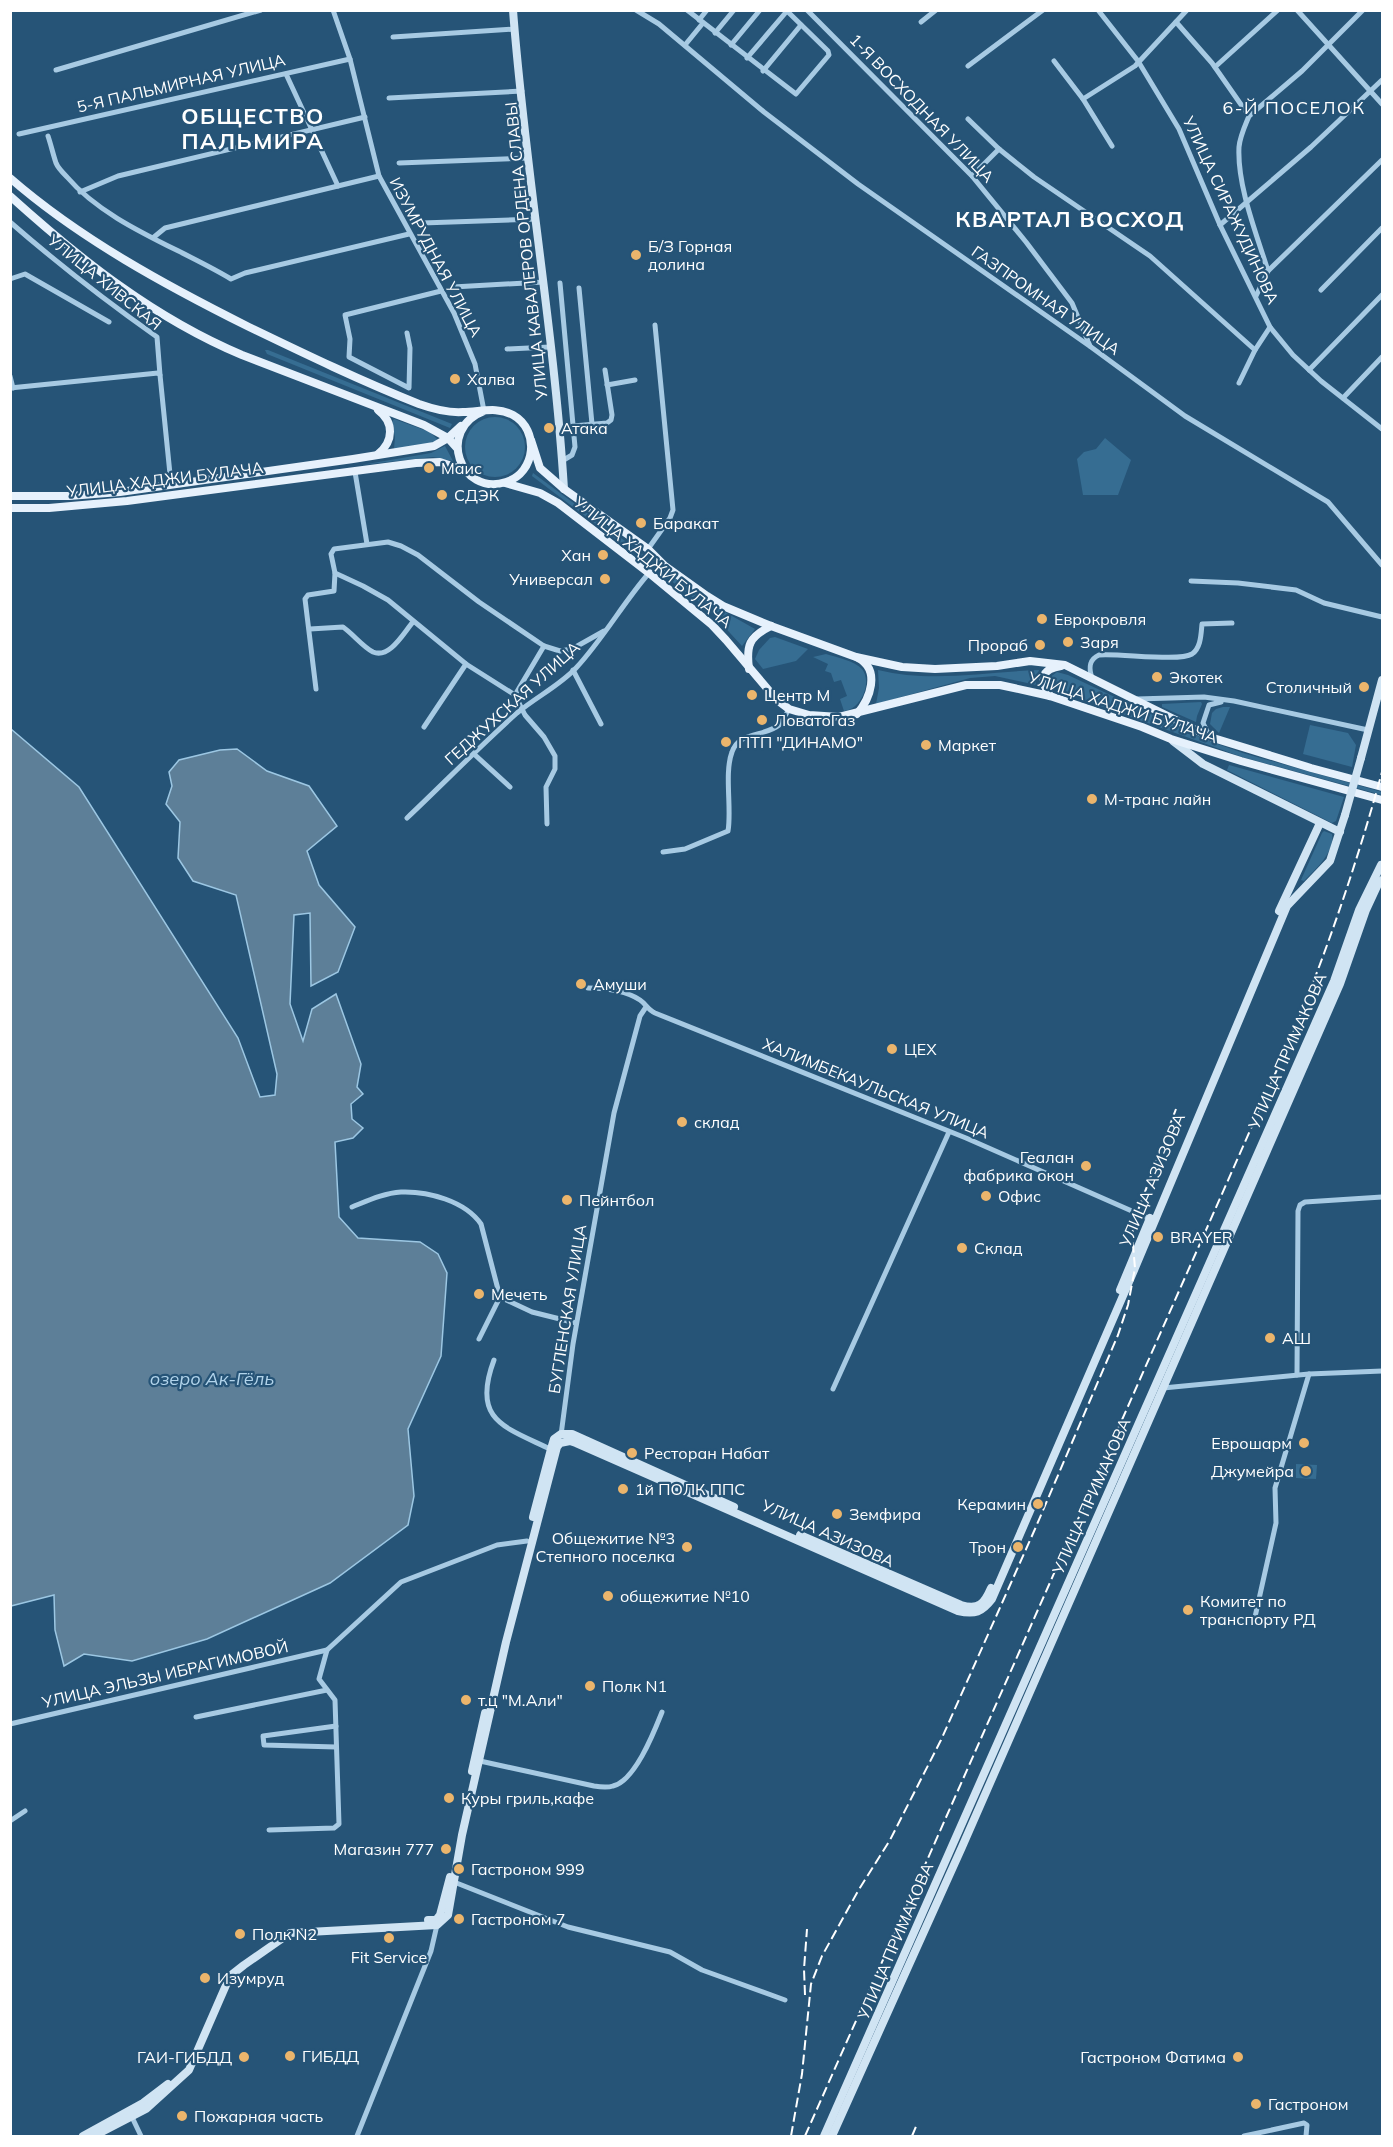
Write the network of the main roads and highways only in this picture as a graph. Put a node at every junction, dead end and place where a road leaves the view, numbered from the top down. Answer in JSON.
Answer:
{"nodes":[{"id":1,"x":513,"y":10,"type":"edge"},
{"id":2,"x":10,"y":178,"type":"edge"},
{"id":3,"x":10,"y":196,"type":"edge"},
{"id":4,"x":373,"y":405,"type":"junction"},
{"id":5,"x":484,"y":411,"type":"junction"},
{"id":6,"x":468,"y":420,"type":"junction"},
{"id":7,"x":448,"y":438,"type":"junction"},
{"id":8,"x":531,"y":440,"type":"junction"},
{"id":9,"x":457,"y":448,"type":"junction"},
{"id":10,"x":376,"y":455,"type":"junction"},
{"id":11,"x":353,"y":459,"type":"junction"},
{"id":12,"x":465,"y":470,"type":"junction"},
{"id":13,"x":355,"y":472,"type":"junction"},
{"id":14,"x":505,"y":483,"type":"junction"},
{"id":15,"x":171,"y":484,"type":"junction"},
{"id":16,"x":564,"y":489,"type":"junction"},
{"id":17,"x":173,"y":495,"type":"junction"},
{"id":18,"x":10,"y":496,"type":"edge"},
{"id":19,"x":10,"y":508,"type":"edge"},
{"id":20,"x":771,"y":626,"type":"junction"},
{"id":21,"x":856,"y":657,"type":"junction"},
{"id":22,"x":1065,"y":665,"type":"junction"},
{"id":23,"x":749,"y":669,"type":"junction"},
{"id":24,"x":1383,"y":680,"type":"edge"},
{"id":25,"x":1050,"y":696,"type":"junction"},
{"id":26,"x":857,"y":714,"type":"junction"},
{"id":27,"x":1171,"y":740,"type":"junction"},
{"id":28,"x":1207,"y":751,"type":"junction"},
{"id":29,"x":1203,"y":764,"type":"junction"},
{"id":30,"x":1383,"y":787,"type":"edge"},
{"id":31,"x":1383,"y":800,"type":"edge"},
{"id":32,"x":1320,"y":823,"type":"junction"},
{"id":33,"x":1340,"y":832,"type":"junction"},
{"id":34,"x":1382,"y":867,"type":"edge"},
{"id":35,"x":1383,"y":880,"type":"edge"},
{"id":36,"x":1284,"y":905,"type":"junction"},
{"id":37,"x":1158,"y":1388,"type":"junction"},
{"id":38,"x":553,"y":1451,"type":"junction"},
{"id":39,"x":1027,"y":1511,"type":"junction"},
{"id":40,"x":131,"y":2115,"type":"junction"},
{"id":41,"x":83,"y":2136,"type":"edge"},
{"id":42,"x":94,"y":2136,"type":"edge"},
{"id":43,"x":824,"y":2136,"type":"edge"},
{"id":44,"x":832,"y":2136,"type":"edge"}],
"edges":[{"from":1,"to":16,"type":"main road","name":"УЛИЦА КАВАЛЕРОВ ОРДЕНА СЛАВЫ"},
{"from":2,"to":5,"type":"main road"},
{"from":3,"to":4,"type":"main road"},
{"from":4,"to":7,"type":"main road"},
{"from":4,"to":10,"type":"main road"},
{"from":5,"to":6,"type":"main road"},
{"from":5,"to":8,"type":"main road"},
{"from":6,"to":7,"type":"main road"},
{"from":6,"to":9,"type":"main road"},
{"from":7,"to":9,"type":"main road"},
{"from":7,"to":10,"type":"main road","name":"УЛИЦА ХАДЖИ БУЛАЧА"},
{"from":8,"to":14,"type":"main road"},
{"from":8,"to":16,"type":"main road","name":"УЛИЦА ХАДЖИ БУЛАЧА"},
{"from":9,"to":12,"type":"main road"},
{"from":10,"to":11,"type":"main road","name":"УЛИЦА ХАДЖИ БУЛАЧА"},
{"from":11,"to":13,"type":"main road"},
{"from":11,"to":15,"type":"main road","name":"УЛИЦА ХАДЖИ БУЛАЧА"},
{"from":12,"to":13,"type":"main road","name":"УЛИЦА ХАДЖИ БУЛАЧА"},
{"from":12,"to":14,"type":"main road"},
{"from":13,"to":17,"type":"main road","name":"УЛИЦА ХАДЖИ БУЛАЧА"},
{"from":14,"to":23,"type":"main road","name":"УЛИЦА ХАДЖИ БУЛАЧА"},
{"from":15,"to":17,"type":"main road"},
{"from":15,"to":18,"type":"main road","name":"УЛИЦА ХАДЖИ БУЛАЧА"},
{"from":16,"to":20,"type":"main road","name":"УЛИЦА ХАДЖИ БУЛАЧА"},
{"from":17,"to":19,"type":"main road","name":"УЛИЦА ХАДЖИ БУЛАЧА"},
{"from":20,"to":21,"type":"main road","name":"УЛИЦА ХАДЖИ БУЛАЧА"},
{"from":20,"to":23,"type":"main road"},
{"from":21,"to":22,"type":"main road","name":"УЛИЦА ХАДЖИ БУЛАЧА"},
{"from":21,"to":26,"type":"main road"},
{"from":22,"to":25,"type":"main road"},
{"from":22,"to":30,"type":"main road","name":"УЛИЦА ХАДЖИ БУЛАЧА"},
{"from":23,"to":26,"type":"main road","name":"УЛИЦА ХАДЖИ БУЛАЧА"},
{"from":24,"to":33,"type":"main road","name":"УЛИЦА АЗИЗОВА","bridge":true},
{"from":25,"to":26,"type":"main road","name":"УЛИЦА ХАДЖИ БУЛАЧА"},
{"from":25,"to":27,"type":"main road","name":"УЛИЦА ХАДЖИ БУЛАЧА"},
{"from":27,"to":28,"type":"main road","name":"УЛИЦА ХАДЖИ БУЛАЧА"},
{"from":27,"to":29,"type":"main road"},
{"from":28,"to":29,"type":"main road"},
{"from":28,"to":31,"type":"main road","name":"УЛИЦА ХАДЖИ БУЛАЧА"},
{"from":29,"to":32,"type":"main road"},
{"from":32,"to":33,"type":"main road"},
{"from":32,"to":36,"type":"main road","name":"УЛИЦА АЗИЗОВА"},
{"from":33,"to":36,"type":"main road","name":"УЛИЦА АЗИЗОВА"},
{"from":34,"to":37,"type":"main road","name":"УЛИЦА ПРИМАКОВА"},
{"from":35,"to":37,"type":"main road","name":"УЛИЦА ПРИМАКОВА"},
{"from":36,"to":39,"type":"main road","name":"УЛИЦА АЗИЗОВА"},
{"from":37,"to":43,"type":"main road","name":"УЛИЦА ПРИМАКОВА"},
{"from":37,"to":44,"type":"main road","name":"УЛИЦА ПРИМАКОВА"},
{"from":38,"to":39,"type":"main road","name":"УЛИЦА АЗИЗОВА"},
{"from":38,"to":39,"type":"main road","name":"УЛИЦА АЗИЗОВА"},
{"from":38,"to":40,"type":"main road"},
{"from":38,"to":40,"type":"main road"},
{"from":40,"to":41,"type":"main road"},
{"from":40,"to":42,"type":"main road"}]}
